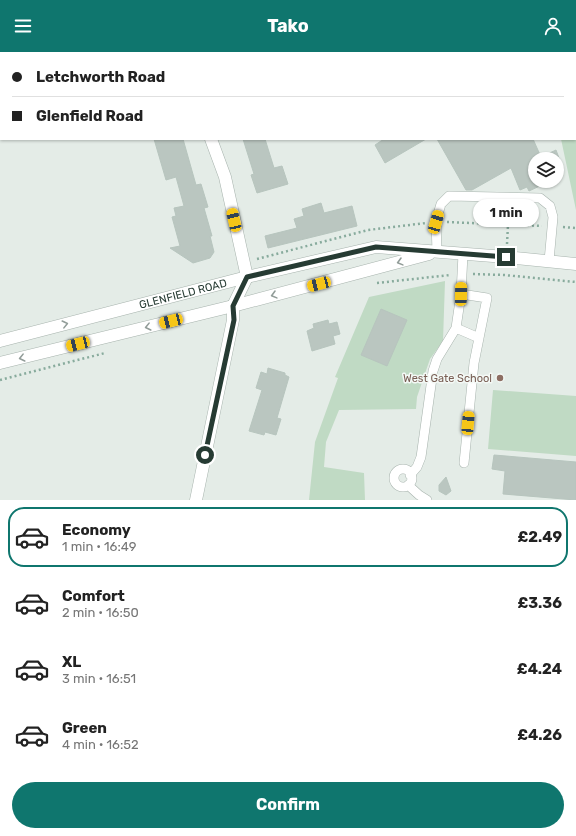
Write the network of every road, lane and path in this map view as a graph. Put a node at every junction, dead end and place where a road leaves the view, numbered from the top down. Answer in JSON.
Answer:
{"nodes":[{"id":1,"x":211,"y":140,"type":"edge"},
{"id":2,"x":436,"y":222,"type":"junction"},
{"id":3,"x":508,"y":225,"type":"junction"},
{"id":4,"x":552,"y":226,"type":"junction"},
{"id":5,"x":576,"y":228,"type":"edge"},
{"id":6,"x":437,"y":252,"type":"junction"},
{"id":7,"x":463,"y":254,"type":"junction"},
{"id":8,"x":506,"y":257,"type":"junction"},
{"id":9,"x":549,"y":261,"type":"junction"},
{"id":10,"x":244,"y":262,"type":"junction"},
{"id":11,"x":576,"y":264,"type":"edge"},
{"id":12,"x":462,"y":274,"type":"junction"},
{"id":13,"x":247,"y":277,"type":"junction"},
{"id":14,"x":576,"y":282,"type":"edge"},
{"id":15,"x":370,"y":284,"type":"dead end"},
{"id":16,"x":461,"y":294,"type":"junction"},
{"id":17,"x":233,"y":306,"type":"junction"},
{"id":18,"x":456,"y":328,"type":"junction"},
{"id":19,"x":479,"y":338,"type":"junction"},
{"id":20,"x":0,"y":341,"type":"edge"},
{"id":21,"x":106,"y":353,"type":"dead end"},
{"id":22,"x":0,"y":363,"type":"edge"},
{"id":23,"x":0,"y":380,"type":"edge"},
{"id":24,"x":464,"y":463,"type":"dead end"},
{"id":25,"x":410,"y":475,"type":"junction"},
{"id":26,"x":408,"y":485,"type":"junction"},
{"id":27,"x":196,"y":500,"type":"edge"},
{"id":28,"x":427,"y":500,"type":"edge"}],
"edges":[{"from":1,"to":10,"type":"street"},
{"from":2,"to":3,"type":"path"},
{"from":2,"to":4,"type":"lane"},
{"from":2,"to":6,"type":"lane"},
{"from":2,"to":10,"type":"path"},
{"from":3,"to":4,"type":"path"},
{"from":3,"to":8,"type":"path"},
{"from":4,"to":5,"type":"path"},
{"from":4,"to":9,"type":"lane"},
{"from":6,"to":7,"type":"street","name":"GLENFIELD ROAD"},
{"from":6,"to":13,"type":"street","name":"GLENFIELD ROAD"},
{"from":6,"to":17,"type":"street","name":"GLENFIELD ROAD","one_way":true},
{"from":7,"to":8,"type":"street","name":"GLENFIELD ROAD"},
{"from":7,"to":12,"type":"lane"},
{"from":8,"to":9,"type":"street","name":"GLENFIELD ROAD"},
{"from":9,"to":11,"type":"street","name":"GLENFIELD ROAD"},
{"from":10,"to":13,"type":"street"},
{"from":12,"to":14,"type":"path"},
{"from":12,"to":15,"type":"path"},
{"from":12,"to":16,"type":"lane"},
{"from":13,"to":17,"type":"street"},
{"from":20,"to":13,"type":"street","name":"GLENFIELD ROAD","one_way":true},
{"from":16,"to":18,"type":"lane"},
{"from":16,"to":19,"type":"lane"},
{"from":17,"to":22,"type":"street","name":"GLENFIELD ROAD","one_way":true},
{"from":17,"to":27,"type":"street"},
{"from":18,"to":19,"type":"lane"},
{"from":18,"to":25,"type":"lane"},
{"from":19,"to":24,"type":"lane"},
{"from":21,"to":23,"type":"path"},
{"from":25,"to":26,"type":"lane"},
{"from":25,"to":26,"type":"lane"},
{"from":26,"to":28,"type":"lane"}]}
